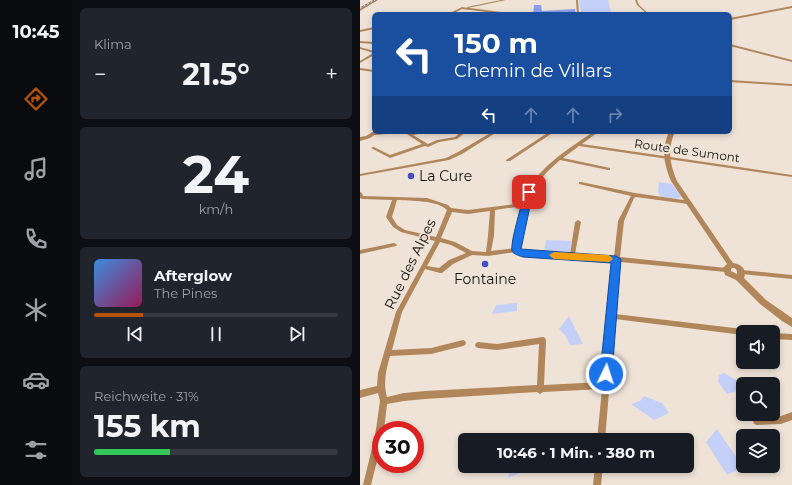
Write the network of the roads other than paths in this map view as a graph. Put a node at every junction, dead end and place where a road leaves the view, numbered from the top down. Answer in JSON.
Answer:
{"nodes":[{"id":1,"x":377,"y":0,"type":"edge"},
{"id":2,"x":505,"y":0,"type":"edge"},
{"id":3,"x":577,"y":0,"type":"edge"},
{"id":4,"x":636,"y":0,"type":"edge"},
{"id":5,"x":792,"y":7,"type":"edge"},
{"id":6,"x":462,"y":8,"type":"junction"},
{"id":7,"x":360,"y":10,"type":"edge"},
{"id":8,"x":453,"y":12,"type":"edge"},
{"id":9,"x":493,"y":12,"type":"edge"},
{"id":10,"x":578,"y":12,"type":"edge"},
{"id":11,"x":646,"y":12,"type":"edge"},
{"id":12,"x":732,"y":19,"type":"edge"},
{"id":13,"x":372,"y":28,"type":"edge"},
{"id":14,"x":360,"y":31,"type":"edge"},
{"id":15,"x":360,"y":42,"type":"edge"},
{"id":16,"x":372,"y":43,"type":"edge"},
{"id":17,"x":732,"y":46,"type":"edge"},
{"id":18,"x":360,"y":48,"type":"edge"},
{"id":19,"x":372,"y":48,"type":"edge"},
{"id":20,"x":365,"y":50,"type":"junction"},
{"id":21,"x":372,"y":52,"type":"edge"},
{"id":22,"x":372,"y":54,"type":"edge"},
{"id":23,"x":792,"y":61,"type":"edge"},
{"id":24,"x":360,"y":62,"type":"edge"},
{"id":25,"x":360,"y":68,"type":"edge"},
{"id":26,"x":372,"y":71,"type":"edge"},
{"id":27,"x":732,"y":81,"type":"edge"},
{"id":28,"x":792,"y":85,"type":"edge"},
{"id":29,"x":372,"y":134,"type":"edge"},
{"id":30,"x":410,"y":134,"type":"edge"},
{"id":31,"x":461,"y":134,"type":"edge"},
{"id":32,"x":492,"y":134,"type":"edge"},
{"id":33,"x":549,"y":134,"type":"edge"},
{"id":34,"x":593,"y":134,"type":"edge"},
{"id":35,"x":671,"y":134,"type":"edge"},
{"id":36,"x":360,"y":139,"type":"edge"},
{"id":37,"x":425,"y":144,"type":"junction"},
{"id":38,"x":579,"y":145,"type":"junction"},
{"id":39,"x":373,"y":148,"type":"dead end"},
{"id":40,"x":666,"y":158,"type":"junction"},
{"id":41,"x":561,"y":159,"type":"junction"},
{"id":42,"x":508,"y":160,"type":"dead end"},
{"id":43,"x":608,"y":169,"type":"dead end"},
{"id":44,"x":360,"y":175,"type":"edge"},
{"id":45,"x":792,"y":176,"type":"edge"},
{"id":46,"x":581,"y":183,"type":"dead end"},
{"id":47,"x":635,"y":195,"type":"junction"},
{"id":48,"x":361,"y":196,"type":"edge"},
{"id":49,"x":395,"y":198,"type":"junction"},
{"id":50,"x":688,"y":202,"type":"junction"},
{"id":51,"x":525,"y":204,"type":"junction"},
{"id":52,"x":493,"y":208,"type":"junction"},
{"id":53,"x":450,"y":210,"type":"junction"},
{"id":54,"x":578,"y":222,"type":"dead end"},
{"id":55,"x":438,"y":240,"type":"junction"},
{"id":56,"x":394,"y":245,"type":"dead end"},
{"id":57,"x":517,"y":250,"type":"junction"},
{"id":58,"x":360,"y":252,"type":"edge"},
{"id":59,"x":472,"y":253,"type":"junction"},
{"id":60,"x":488,"y":254,"type":"junction"},
{"id":61,"x":572,"y":257,"type":"junction"},
{"id":62,"x":616,"y":259,"type":"junction"},
{"id":63,"x":424,"y":267,"type":"junction"},
{"id":64,"x":729,"y":267,"type":"junction"},
{"id":65,"x":740,"y":274,"type":"junction"},
{"id":66,"x":792,"y":277,"type":"edge"},
{"id":67,"x":611,"y":316,"type":"junction"},
{"id":68,"x":792,"y":324,"type":"edge"},
{"id":69,"x":736,"y":331,"type":"edge"},
{"id":70,"x":780,"y":337,"type":"edge"},
{"id":71,"x":792,"y":338,"type":"edge"},
{"id":72,"x":463,"y":343,"type":"dead end"},
{"id":73,"x":478,"y":345,"type":"dead end"},
{"id":74,"x":388,"y":352,"type":"junction"},
{"id":75,"x":605,"y":385,"type":"junction"},
{"id":76,"x":382,"y":389,"type":"junction"},
{"id":77,"x":540,"y":390,"type":"junction"},
{"id":78,"x":360,"y":394,"type":"edge"},
{"id":79,"x":384,"y":401,"type":"junction"},
{"id":80,"x":792,"y":416,"type":"edge"},
{"id":81,"x":780,"y":420,"type":"edge"},
{"id":82,"x":602,"y":433,"type":"edge"},
{"id":83,"x":598,"y":473,"type":"edge"},
{"id":84,"x":367,"y":485,"type":"edge"},
{"id":85,"x":597,"y":485,"type":"edge"}],
"edges":[{"from":1,"to":7,"type":"street"},
{"from":2,"to":6,"type":"street"},
{"from":3,"to":10,"type":"street"},
{"from":4,"to":11,"type":"street"},
{"from":5,"to":12,"type":"street"},
{"from":6,"to":8,"type":"street"},
{"from":6,"to":9,"type":"street"},
{"from":13,"to":14,"type":"street"},
{"from":15,"to":16,"type":"street"},
{"from":17,"to":23,"type":"street"},
{"from":18,"to":20,"type":"street"},
{"from":19,"to":20,"type":"street"},
{"from":20,"to":21,"type":"street"},
{"from":22,"to":24,"type":"street"},
{"from":25,"to":26,"type":"street"},
{"from":27,"to":28,"type":"street"},
{"from":29,"to":36,"type":"street"},
{"from":30,"to":37,"type":"street"},
{"from":31,"to":37,"type":"street"},
{"from":32,"to":44,"type":"street"},
{"from":33,"to":42,"type":"street"},
{"from":34,"to":38,"type":"street"},
{"from":35,"to":40,"type":"street"},
{"from":37,"to":39,"type":"street"},
{"from":38,"to":40,"type":"street","name":"Route de Sumont"},
{"from":38,"to":41,"type":"street"},
{"from":40,"to":45,"type":"street","name":"Route de Sumont"},
{"from":40,"to":50,"type":"street"},
{"from":41,"to":43,"type":"street"},
{"from":41,"to":51,"type":"street"},
{"from":46,"to":47,"type":"street"},
{"from":47,"to":50,"type":"street"},
{"from":47,"to":62,"type":"street"},
{"from":48,"to":49,"type":"street"},
{"from":49,"to":53,"type":"street"},
{"from":49,"to":55,"type":"street"},
{"from":50,"to":64,"type":"street"},
{"from":51,"to":52,"type":"street"},
{"from":51,"to":57,"type":"street"},
{"from":52,"to":53,"type":"street"},
{"from":52,"to":60,"type":"street"},
{"from":53,"to":55,"type":"street","name":"Rue des Alpes"},
{"from":54,"to":61,"type":"street"},
{"from":55,"to":59,"type":"street"},
{"from":55,"to":63,"type":"street","name":"Rue des Alpes"},
{"from":56,"to":58,"type":"street"},
{"from":57,"to":60,"type":"street"},
{"from":57,"to":61,"type":"street"},
{"from":59,"to":60,"type":"street"},
{"from":59,"to":63,"type":"street"},
{"from":61,"to":62,"type":"street"},
{"from":62,"to":64,"type":"street"},
{"from":62,"to":67,"type":"street"},
{"from":63,"to":74,"type":"street","name":"Rue des Alpes"},
{"from":64,"to":65,"type":"street"},
{"from":65,"to":66,"type":"street"},
{"from":65,"to":68,"type":"street"},
{"from":67,"to":69,"type":"street"},
{"from":67,"to":75,"type":"street"},
{"from":70,"to":71,"type":"street"},
{"from":72,"to":74,"type":"street"},
{"from":73,"to":77,"type":"street"},
{"from":74,"to":76,"type":"street","name":"Rue des Alpes"},
{"from":75,"to":77,"type":"street"},
{"from":75,"to":82,"type":"street"},
{"from":76,"to":78,"type":"street"},
{"from":76,"to":79,"type":"street","name":"Rue des Alpes"},
{"from":77,"to":79,"type":"street"},
{"from":79,"to":84,"type":"street","name":"Rue des Alpes"},
{"from":80,"to":81,"type":"street"},
{"from":83,"to":85,"type":"street"}]}
